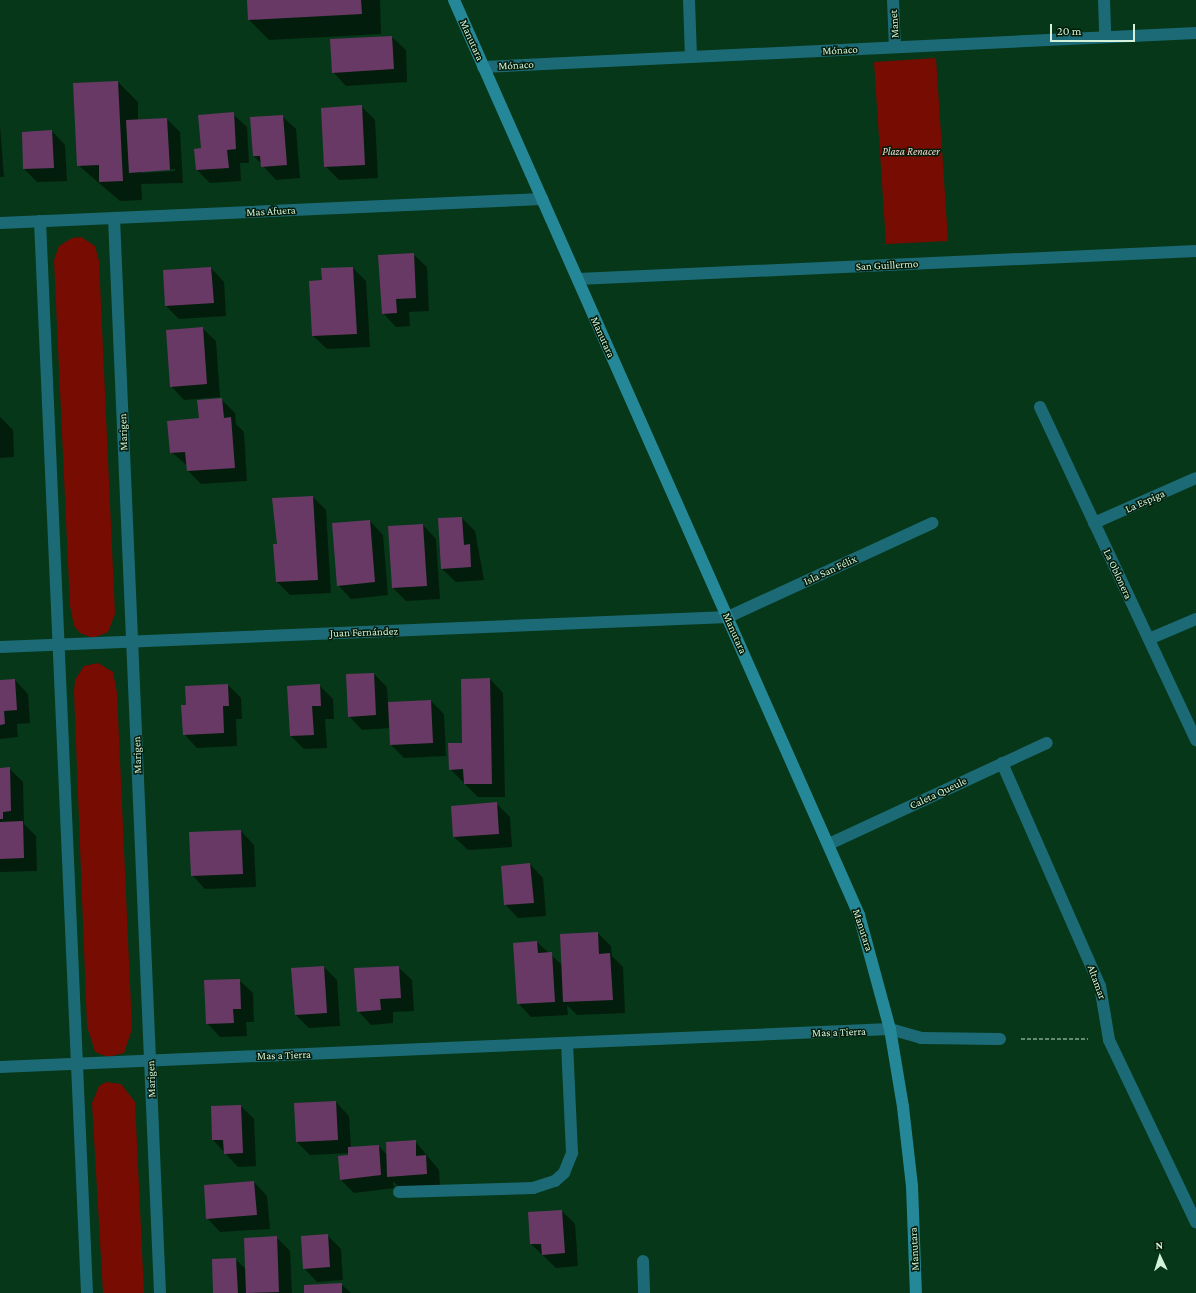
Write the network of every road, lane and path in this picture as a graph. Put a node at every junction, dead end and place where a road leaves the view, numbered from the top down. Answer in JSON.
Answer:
{"nodes":[{"id":1,"x":454,"y":0,"type":"edge"},
{"id":2,"x":689,"y":0,"type":"edge"},
{"id":3,"x":893,"y":0,"type":"edge"},
{"id":4,"x":1104,"y":0,"type":"edge"},
{"id":5,"x":1196,"y":33,"type":"edge"},
{"id":6,"x":1105,"y":37,"type":"junction"},
{"id":7,"x":895,"y":47,"type":"junction"},
{"id":8,"x":691,"y":57,"type":"junction"},
{"id":9,"x":483,"y":67,"type":"junction"},
{"id":10,"x":542,"y":199,"type":"junction"},
{"id":11,"x":114,"y":218,"type":"junction"},
{"id":12,"x":40,"y":221,"type":"junction"},
{"id":13,"x":0,"y":223,"type":"edge"},
{"id":14,"x":1196,"y":251,"type":"edge"},
{"id":15,"x":578,"y":279,"type":"junction"},
{"id":16,"x":1040,"y":408,"type":"dead end"},
{"id":17,"x":1196,"y":478,"type":"edge"},
{"id":18,"x":932,"y":523,"type":"dead end"},
{"id":19,"x":1094,"y":523,"type":"junction"},
{"id":20,"x":728,"y":617,"type":"junction"},
{"id":21,"x":1196,"y":619,"type":"edge"},
{"id":22,"x":1149,"y":639,"type":"junction"},
{"id":23,"x":132,"y":642,"type":"junction"},
{"id":24,"x":58,"y":645,"type":"junction"},
{"id":25,"x":0,"y":647,"type":"edge"},
{"id":26,"x":1196,"y":740,"type":"edge"},
{"id":27,"x":1047,"y":743,"type":"dead end"},
{"id":28,"x":1002,"y":764,"type":"junction"},
{"id":29,"x":829,"y":844,"type":"junction"},
{"id":30,"x":890,"y":1029,"type":"junction"},
{"id":31,"x":1000,"y":1039,"type":"joint"},
{"id":32,"x":1109,"y":1040,"type":"junction"},
{"id":33,"x":567,"y":1044,"type":"junction"},
{"id":34,"x":150,"y":1061,"type":"junction"},
{"id":35,"x":77,"y":1065,"type":"junction"},
{"id":36,"x":0,"y":1067,"type":"edge"},
{"id":37,"x":399,"y":1192,"type":"dead end"},
{"id":38,"x":1196,"y":1222,"type":"edge"},
{"id":39,"x":643,"y":1262,"type":"dead end"},
{"id":40,"x":87,"y":1293,"type":"edge"},
{"id":41,"x":160,"y":1293,"type":"edge"},
{"id":42,"x":644,"y":1293,"type":"edge"},
{"id":43,"x":916,"y":1293,"type":"edge"}],
"edges":[{"from":1,"to":9,"type":"main road","name":"Manutara"},
{"from":2,"to":8,"type":"street"},
{"from":3,"to":7,"type":"street","name":"Manet"},
{"from":4,"to":6,"type":"street"},
{"from":5,"to":6,"type":"street","name":"Mónaco"},
{"from":6,"to":7,"type":"street","name":"Mónaco"},
{"from":7,"to":8,"type":"street","name":"Mónaco"},
{"from":8,"to":9,"type":"street","name":"Mónaco"},
{"from":9,"to":10,"type":"main road","name":"Manutara"},
{"from":10,"to":11,"type":"street","name":"Mas Afuera"},
{"from":10,"to":15,"type":"main road","name":"Manutara"},
{"from":11,"to":12,"type":"street","name":"Mas Afuera"},
{"from":11,"to":23,"type":"street","name":"Marigen"},
{"from":12,"to":13,"type":"street","name":"Mas Afuera"},
{"from":12,"to":24,"type":"street"},
{"from":14,"to":15,"type":"street","name":"San Guillermo"},
{"from":15,"to":20,"type":"main road","name":"Manutara"},
{"from":16,"to":19,"type":"street","name":"La Oblonera"},
{"from":17,"to":19,"type":"street","name":"La Espiga"},
{"from":18,"to":20,"type":"street","name":"Isla San Félix"},
{"from":19,"to":22,"type":"street","name":"La Oblonera"},
{"from":20,"to":23,"type":"street","name":"Juan Fernández"},
{"from":20,"to":29,"type":"main road","name":"Manutara"},
{"from":21,"to":22,"type":"street"},
{"from":22,"to":26,"type":"street","name":"La Oblonera"},
{"from":23,"to":24,"type":"street","name":"Juan Fernández"},
{"from":23,"to":34,"type":"street","name":"Marigen"},
{"from":24,"to":25,"type":"street","name":"Juan Fernández"},
{"from":24,"to":35,"type":"street"},
{"from":27,"to":28,"type":"street","name":"Caleta Queule"},
{"from":28,"to":29,"type":"street","name":"Caleta Queule"},
{"from":28,"to":32,"type":"street","name":"Altamar"},
{"from":29,"to":30,"type":"main road","name":"Manutara"},
{"from":30,"to":31,"type":"street","name":"Mas a Tierra"},
{"from":30,"to":33,"type":"street","name":"Mas a Tierra"},
{"from":30,"to":43,"type":"main road","name":"Manutara"},
{"from":31,"to":32,"type":"path"},
{"from":32,"to":38,"type":"street","name":"Altamar"},
{"from":33,"to":34,"type":"street","name":"Mas a Tierra"},
{"from":33,"to":37,"type":"street"},
{"from":34,"to":35,"type":"street","name":"Mas a Tierra"},
{"from":34,"to":41,"type":"street","name":"Marigen"},
{"from":35,"to":36,"type":"street","name":"Mas a Tierra"},
{"from":35,"to":40,"type":"street"},
{"from":39,"to":42,"type":"street"}]}
